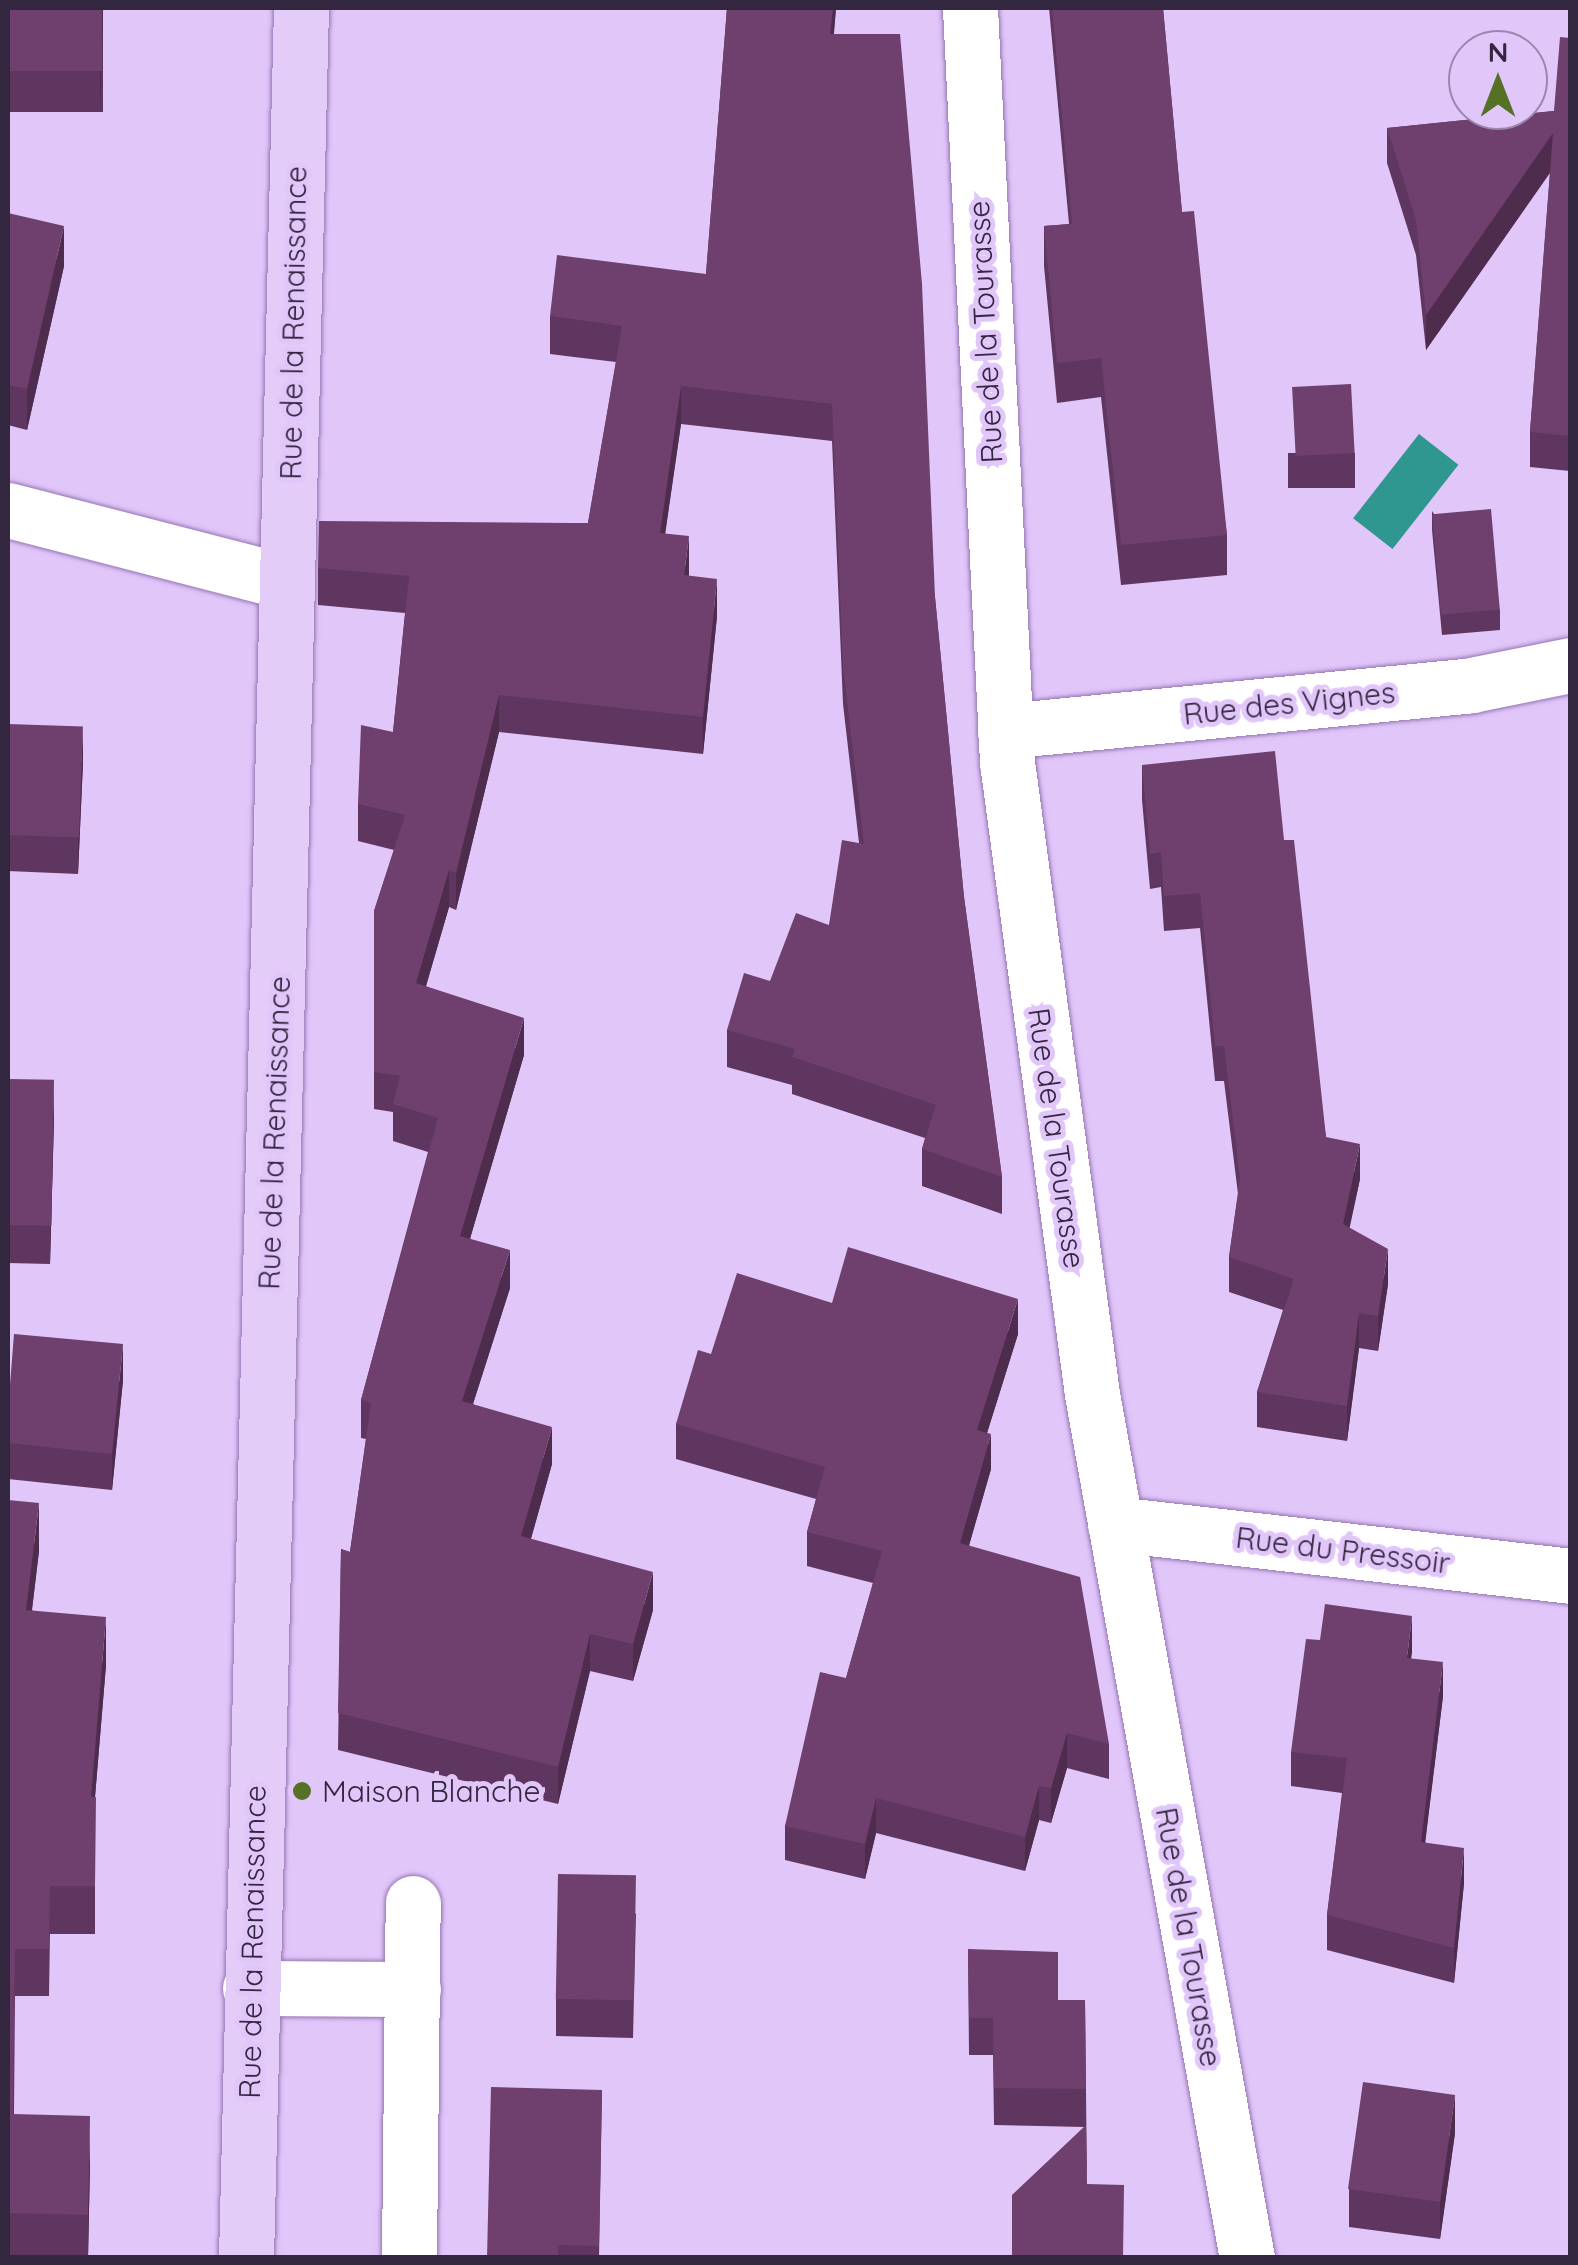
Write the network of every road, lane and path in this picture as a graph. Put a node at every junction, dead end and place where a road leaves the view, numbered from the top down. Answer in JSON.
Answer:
{"nodes":[{"id":1,"x":301,"y":8,"type":"edge"},
{"id":2,"x":970,"y":8,"type":"edge"},
{"id":3,"x":8,"y":510,"type":"edge"},
{"id":4,"x":286,"y":582,"type":"junction"},
{"id":5,"x":1570,"y":664,"type":"edge"},
{"id":6,"x":1005,"y":731,"type":"junction"},
{"id":7,"x":1115,"y":1524,"type":"junction"},
{"id":8,"x":1570,"y":1576,"type":"edge"},
{"id":9,"x":414,"y":1903,"type":"dead end"},
{"id":10,"x":250,"y":1988,"type":"junction"},
{"id":11,"x":412,"y":1989,"type":"junction"},
{"id":12,"x":246,"y":2258,"type":"edge"},
{"id":13,"x":410,"y":2258,"type":"edge"},
{"id":14,"x":1247,"y":2258,"type":"edge"}],
"edges":[{"from":1,"to":4,"type":"main road","name":"Rue de la Renaissance"},
{"from":2,"to":6,"type":"street","name":"Rue de la Tourasse"},
{"from":3,"to":4,"type":"street"},
{"from":4,"to":10,"type":"main road","name":"Rue de la Renaissance"},
{"from":5,"to":6,"type":"street","name":"Rue des Vignes"},
{"from":6,"to":7,"type":"street","name":"Rue de la Tourasse"},
{"from":7,"to":8,"type":"street","name":"Rue du Pressoir"},
{"from":7,"to":14,"type":"street","name":"Rue de la Tourasse"},
{"from":9,"to":11,"type":"street"},
{"from":10,"to":11,"type":"street"},
{"from":10,"to":12,"type":"main road","name":"Rue de la Renaissance"},
{"from":11,"to":13,"type":"street"}]}
